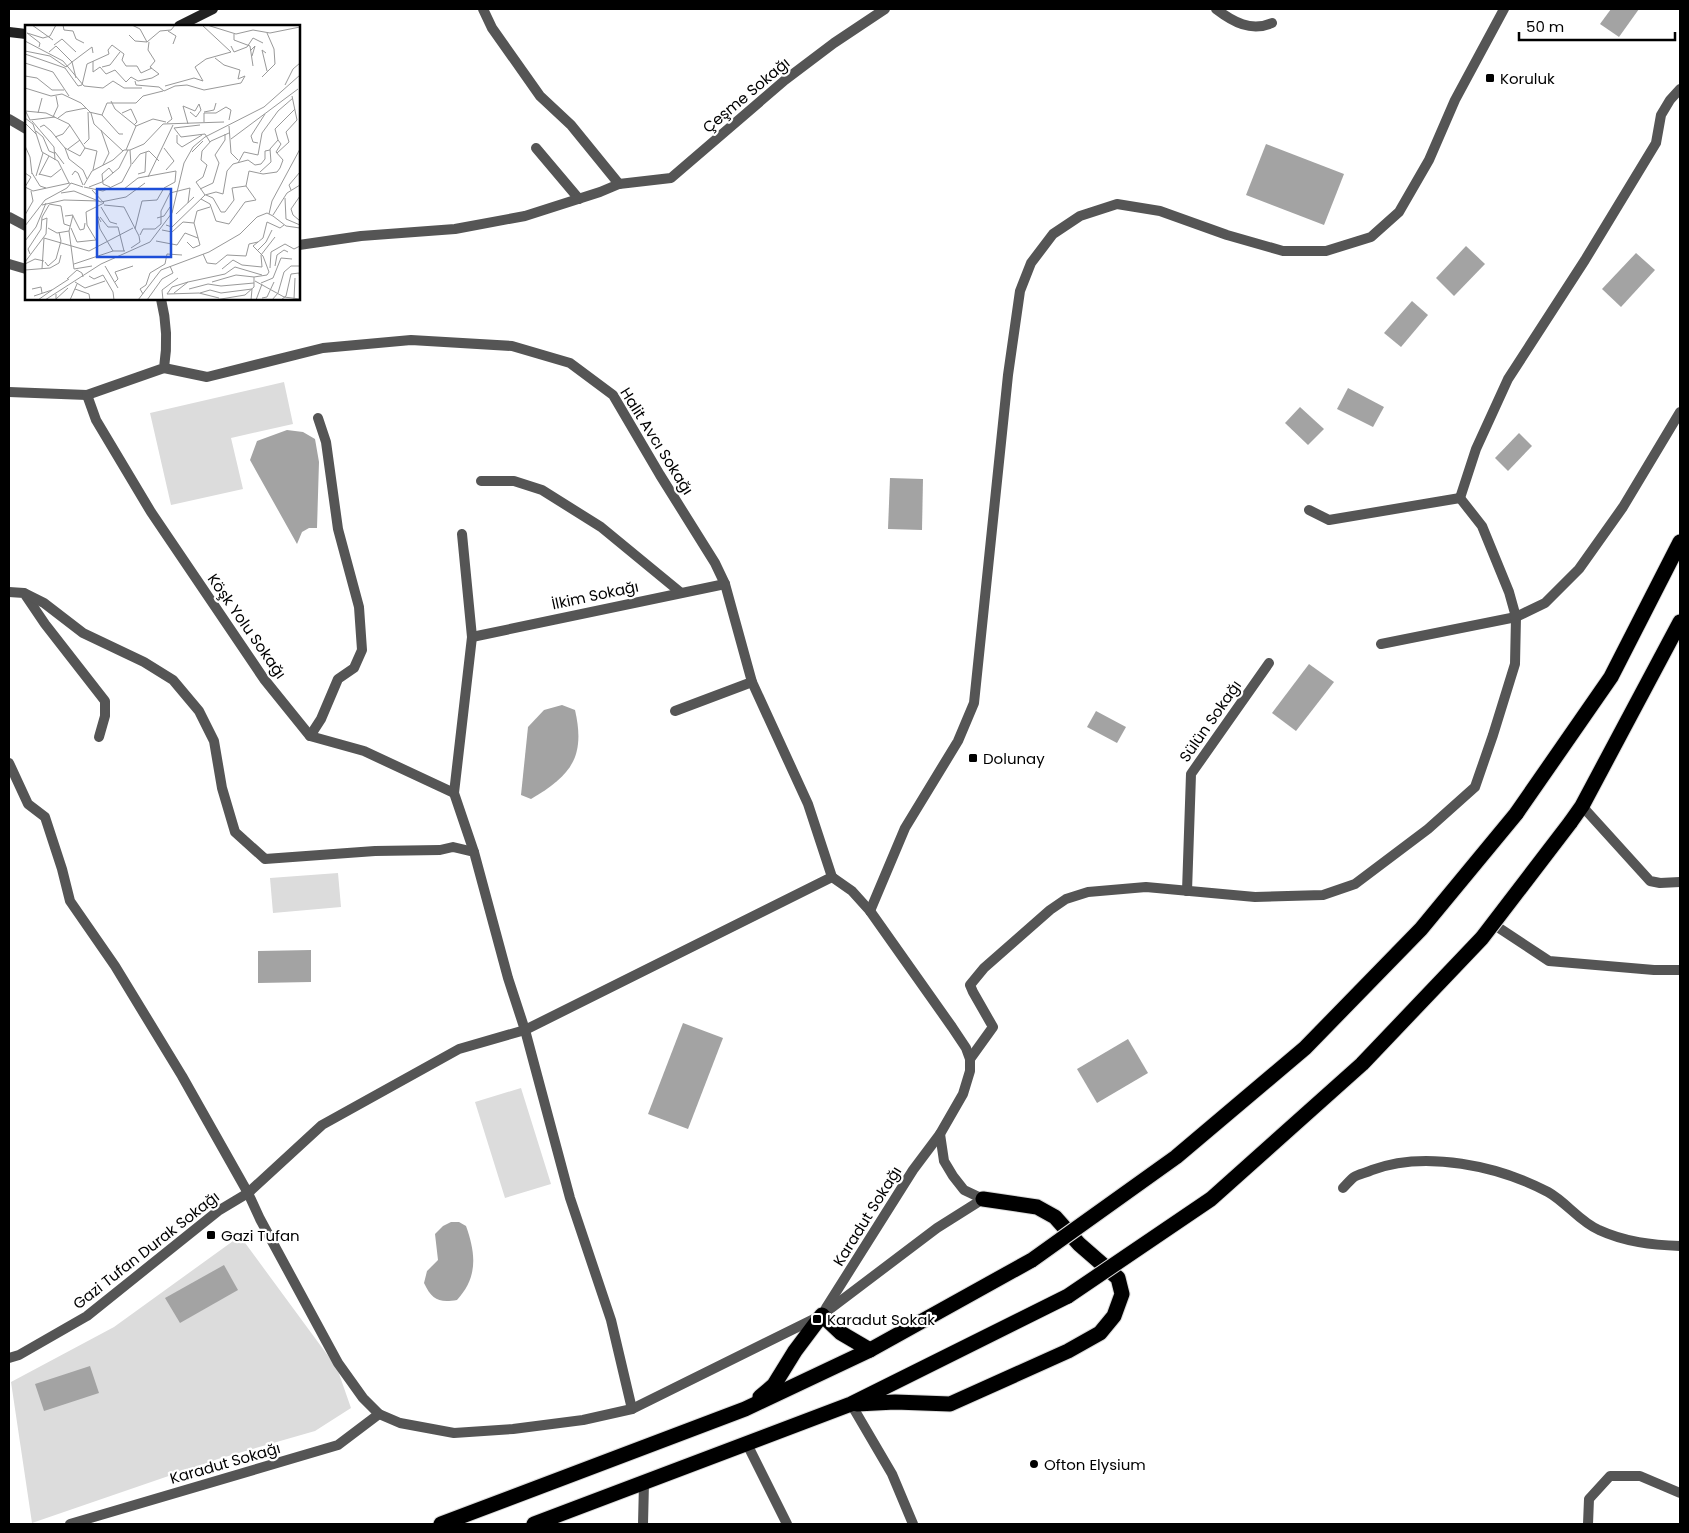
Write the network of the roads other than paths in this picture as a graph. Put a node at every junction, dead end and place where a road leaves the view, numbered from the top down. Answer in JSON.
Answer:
{"nodes":[{"id":1,"x":213,"y":9,"type":"edge"},
{"id":2,"x":483,"y":9,"type":"edge"},
{"id":3,"x":885,"y":9,"type":"edge"},
{"id":4,"x":1216,"y":9,"type":"edge"},
{"id":5,"x":1504,"y":9,"type":"edge"},
{"id":6,"x":1272,"y":24,"type":"dead end"},
{"id":7,"x":181,"y":25,"type":"edge"},
{"id":8,"x":9,"y":32,"type":"edge"},
{"id":9,"x":25,"y":34,"type":"edge"},
{"id":10,"x":1680,"y":89,"type":"edge"},
{"id":11,"x":9,"y":119,"type":"edge"},
{"id":12,"x":25,"y":128,"type":"edge"},
{"id":13,"x":536,"y":148,"type":"dead end"},
{"id":14,"x":619,"y":184,"type":"junction"},
{"id":15,"x":579,"y":199,"type":"junction"},
{"id":16,"x":9,"y":217,"type":"edge"},
{"id":17,"x":25,"y":225,"type":"edge"},
{"id":18,"x":300,"y":245,"type":"edge"},
{"id":19,"x":9,"y":264,"type":"edge"},
{"id":20,"x":25,"y":269,"type":"edge"},
{"id":21,"x":161,"y":300,"type":"edge"},
{"id":22,"x":164,"y":368,"type":"junction"},
{"id":23,"x":9,"y":392,"type":"edge"},
{"id":24,"x":87,"y":395,"type":"junction"},
{"id":25,"x":1680,"y":412,"type":"edge"},
{"id":26,"x":318,"y":418,"type":"dead end"},
{"id":27,"x":481,"y":481,"type":"dead end"},
{"id":28,"x":1460,"y":498,"type":"junction"},
{"id":29,"x":1309,"y":510,"type":"dead end"},
{"id":30,"x":462,"y":534,"type":"dead end"},
{"id":31,"x":1680,"y":542,"type":"edge"},
{"id":32,"x":726,"y":584,"type":"junction"},
{"id":33,"x":9,"y":592,"type":"edge"},
{"id":34,"x":680,"y":592,"type":"junction"},
{"id":35,"x":24,"y":593,"type":"junction"},
{"id":36,"x":1516,"y":617,"type":"junction"},
{"id":37,"x":1680,"y":622,"type":"edge"},
{"id":38,"x":472,"y":637,"type":"junction"},
{"id":39,"x":1381,"y":644,"type":"dead end"},
{"id":40,"x":1269,"y":663,"type":"dead end"},
{"id":41,"x":752,"y":682,"type":"junction"},
{"id":42,"x":675,"y":711,"type":"dead end"},
{"id":43,"x":310,"y":736,"type":"junction"},
{"id":44,"x":99,"y":737,"type":"dead end"},
{"id":45,"x":9,"y":763,"type":"edge"},
{"id":46,"x":454,"y":793,"type":"junction"},
{"id":47,"x":1582,"y":806,"type":"junction"},
{"id":48,"x":474,"y":852,"type":"junction"},
{"id":49,"x":832,"y":877,"type":"junction"},
{"id":50,"x":1680,"y":882,"type":"edge"},
{"id":51,"x":1187,"y":891,"type":"junction"},
{"id":52,"x":870,"y":911,"type":"junction"},
{"id":53,"x":1493,"y":924,"type":"junction"},
{"id":54,"x":1680,"y":970,"type":"edge"},
{"id":55,"x":525,"y":1030,"type":"junction"},
{"id":56,"x":970,"y":1059,"type":"junction"},
{"id":57,"x":940,"y":1134,"type":"junction"},
{"id":58,"x":1343,"y":1188,"type":"dead end"},
{"id":59,"x":248,"y":1193,"type":"junction"},
{"id":60,"x":983,"y":1199,"type":"junction"},
{"id":61,"x":1680,"y":1246,"type":"edge"},
{"id":62,"x":822,"y":1315,"type":"junction"},
{"id":63,"x":870,"y":1350,"type":"junction"},
{"id":64,"x":9,"y":1358,"type":"edge"},
{"id":65,"x":851,"y":1404,"type":"junction"},
{"id":66,"x":632,"y":1409,"type":"junction"},
{"id":67,"x":745,"y":1409,"type":"junction"},
{"id":68,"x":379,"y":1414,"type":"junction"},
{"id":69,"x":747,"y":1444,"type":"junction"},
{"id":70,"x":644,"y":1483,"type":"junction"},
{"id":71,"x":1680,"y":1494,"type":"edge"},
{"id":72,"x":70,"y":1524,"type":"edge"},
{"id":73,"x":441,"y":1524,"type":"edge"},
{"id":74,"x":534,"y":1524,"type":"edge"},
{"id":75,"x":643,"y":1524,"type":"edge"},
{"id":76,"x":787,"y":1524,"type":"edge"},
{"id":77,"x":913,"y":1524,"type":"edge"},
{"id":78,"x":1588,"y":1524,"type":"edge"}],
"edges":[{"from":1,"to":7,"type":"main road"},
{"from":2,"to":14,"type":"street"},
{"from":3,"to":14,"type":"street","name":"Çeşme Sokağı"},
{"from":4,"to":6,"type":"street"},
{"from":5,"to":52,"type":"street"},
{"from":8,"to":9,"type":"main road"},
{"from":10,"to":28,"type":"street"},
{"from":11,"to":12,"type":"street"},
{"from":13,"to":15,"type":"street"},
{"from":14,"to":15,"type":"street","name":"Çeşme Sokağı"},
{"from":15,"to":18,"type":"street","name":"Çeşme Sokağı"},
{"from":16,"to":17,"type":"street"},
{"from":19,"to":20,"type":"street"},
{"from":21,"to":22,"type":"street"},
{"from":22,"to":24,"type":"street"},
{"from":22,"to":32,"type":"street","name":"Halit Avcı Sokağı"},
{"from":23,"to":24,"type":"street"},
{"from":24,"to":43,"type":"street","name":"Köşk Yolu Sokağı"},
{"from":25,"to":36,"type":"street"},
{"from":26,"to":43,"type":"street"},
{"from":27,"to":34,"type":"street"},
{"from":28,"to":29,"type":"street"},
{"from":28,"to":36,"type":"street"},
{"from":30,"to":38,"type":"street"},
{"from":31,"to":63,"type":"highway","bridge":true},
{"from":32,"to":34,"type":"street","name":"İlkim Sokağı"},
{"from":32,"to":41,"type":"street","name":"Halit Avcı Sokağı"},
{"from":33,"to":35,"type":"street"},
{"from":34,"to":38,"type":"street","name":"İlkim Sokağı"},
{"from":35,"to":44,"type":"street"},
{"from":35,"to":48,"type":"street"},
{"from":36,"to":39,"type":"street"},
{"from":36,"to":51,"type":"street"},
{"from":37,"to":47,"type":"highway"},
{"from":38,"to":46,"type":"street"},
{"from":40,"to":51,"type":"street","name":"Sülün Sokağı"},
{"from":41,"to":42,"type":"street"},
{"from":41,"to":49,"type":"street","name":"Halit Avcı Sokağı"},
{"from":43,"to":46,"type":"street"},
{"from":45,"to":59,"type":"street"},
{"from":46,"to":48,"type":"street"},
{"from":47,"to":50,"type":"street"},
{"from":47,"to":53,"type":"highway","bridge":true},
{"from":48,"to":55,"type":"street"},
{"from":49,"to":52,"type":"street"},
{"from":49,"to":55,"type":"street","name":"Gazi Tufan Durak Sokağı"},
{"from":51,"to":56,"type":"street"},
{"from":52,"to":56,"type":"street"},
{"from":53,"to":54,"type":"street"},
{"from":53,"to":65,"type":"highway","bridge":true},
{"from":55,"to":59,"type":"street","name":"Gazi Tufan Durak Sokağı"},
{"from":55,"to":66,"type":"street"},
{"from":56,"to":57,"type":"street","name":"Karadut Sokağı"},
{"from":57,"to":60,"type":"street"},
{"from":57,"to":62,"type":"street","name":"Karadut Sokağı"},
{"from":58,"to":61,"type":"street"},
{"from":59,"to":64,"type":"street","name":"Gazi Tufan Durak Sokağı"},
{"from":59,"to":68,"type":"street"},
{"from":60,"to":62,"type":"street"},
{"from":60,"to":65,"type":"highway"},
{"from":62,"to":63,"type":"highway"},
{"from":62,"to":66,"type":"street"},
{"from":62,"to":67,"type":"highway"},
{"from":63,"to":67,"type":"highway"},
{"from":65,"to":69,"type":"highway"},
{"from":65,"to":77,"type":"street"},
{"from":66,"to":68,"type":"street"},
{"from":67,"to":73,"type":"highway"},
{"from":68,"to":72,"type":"street","name":"Karadut Sokağı"},
{"from":69,"to":70,"type":"highway"},
{"from":69,"to":76,"type":"street"},
{"from":70,"to":74,"type":"highway"},
{"from":70,"to":75,"type":"street"},
{"from":71,"to":78,"type":"street"}]}
